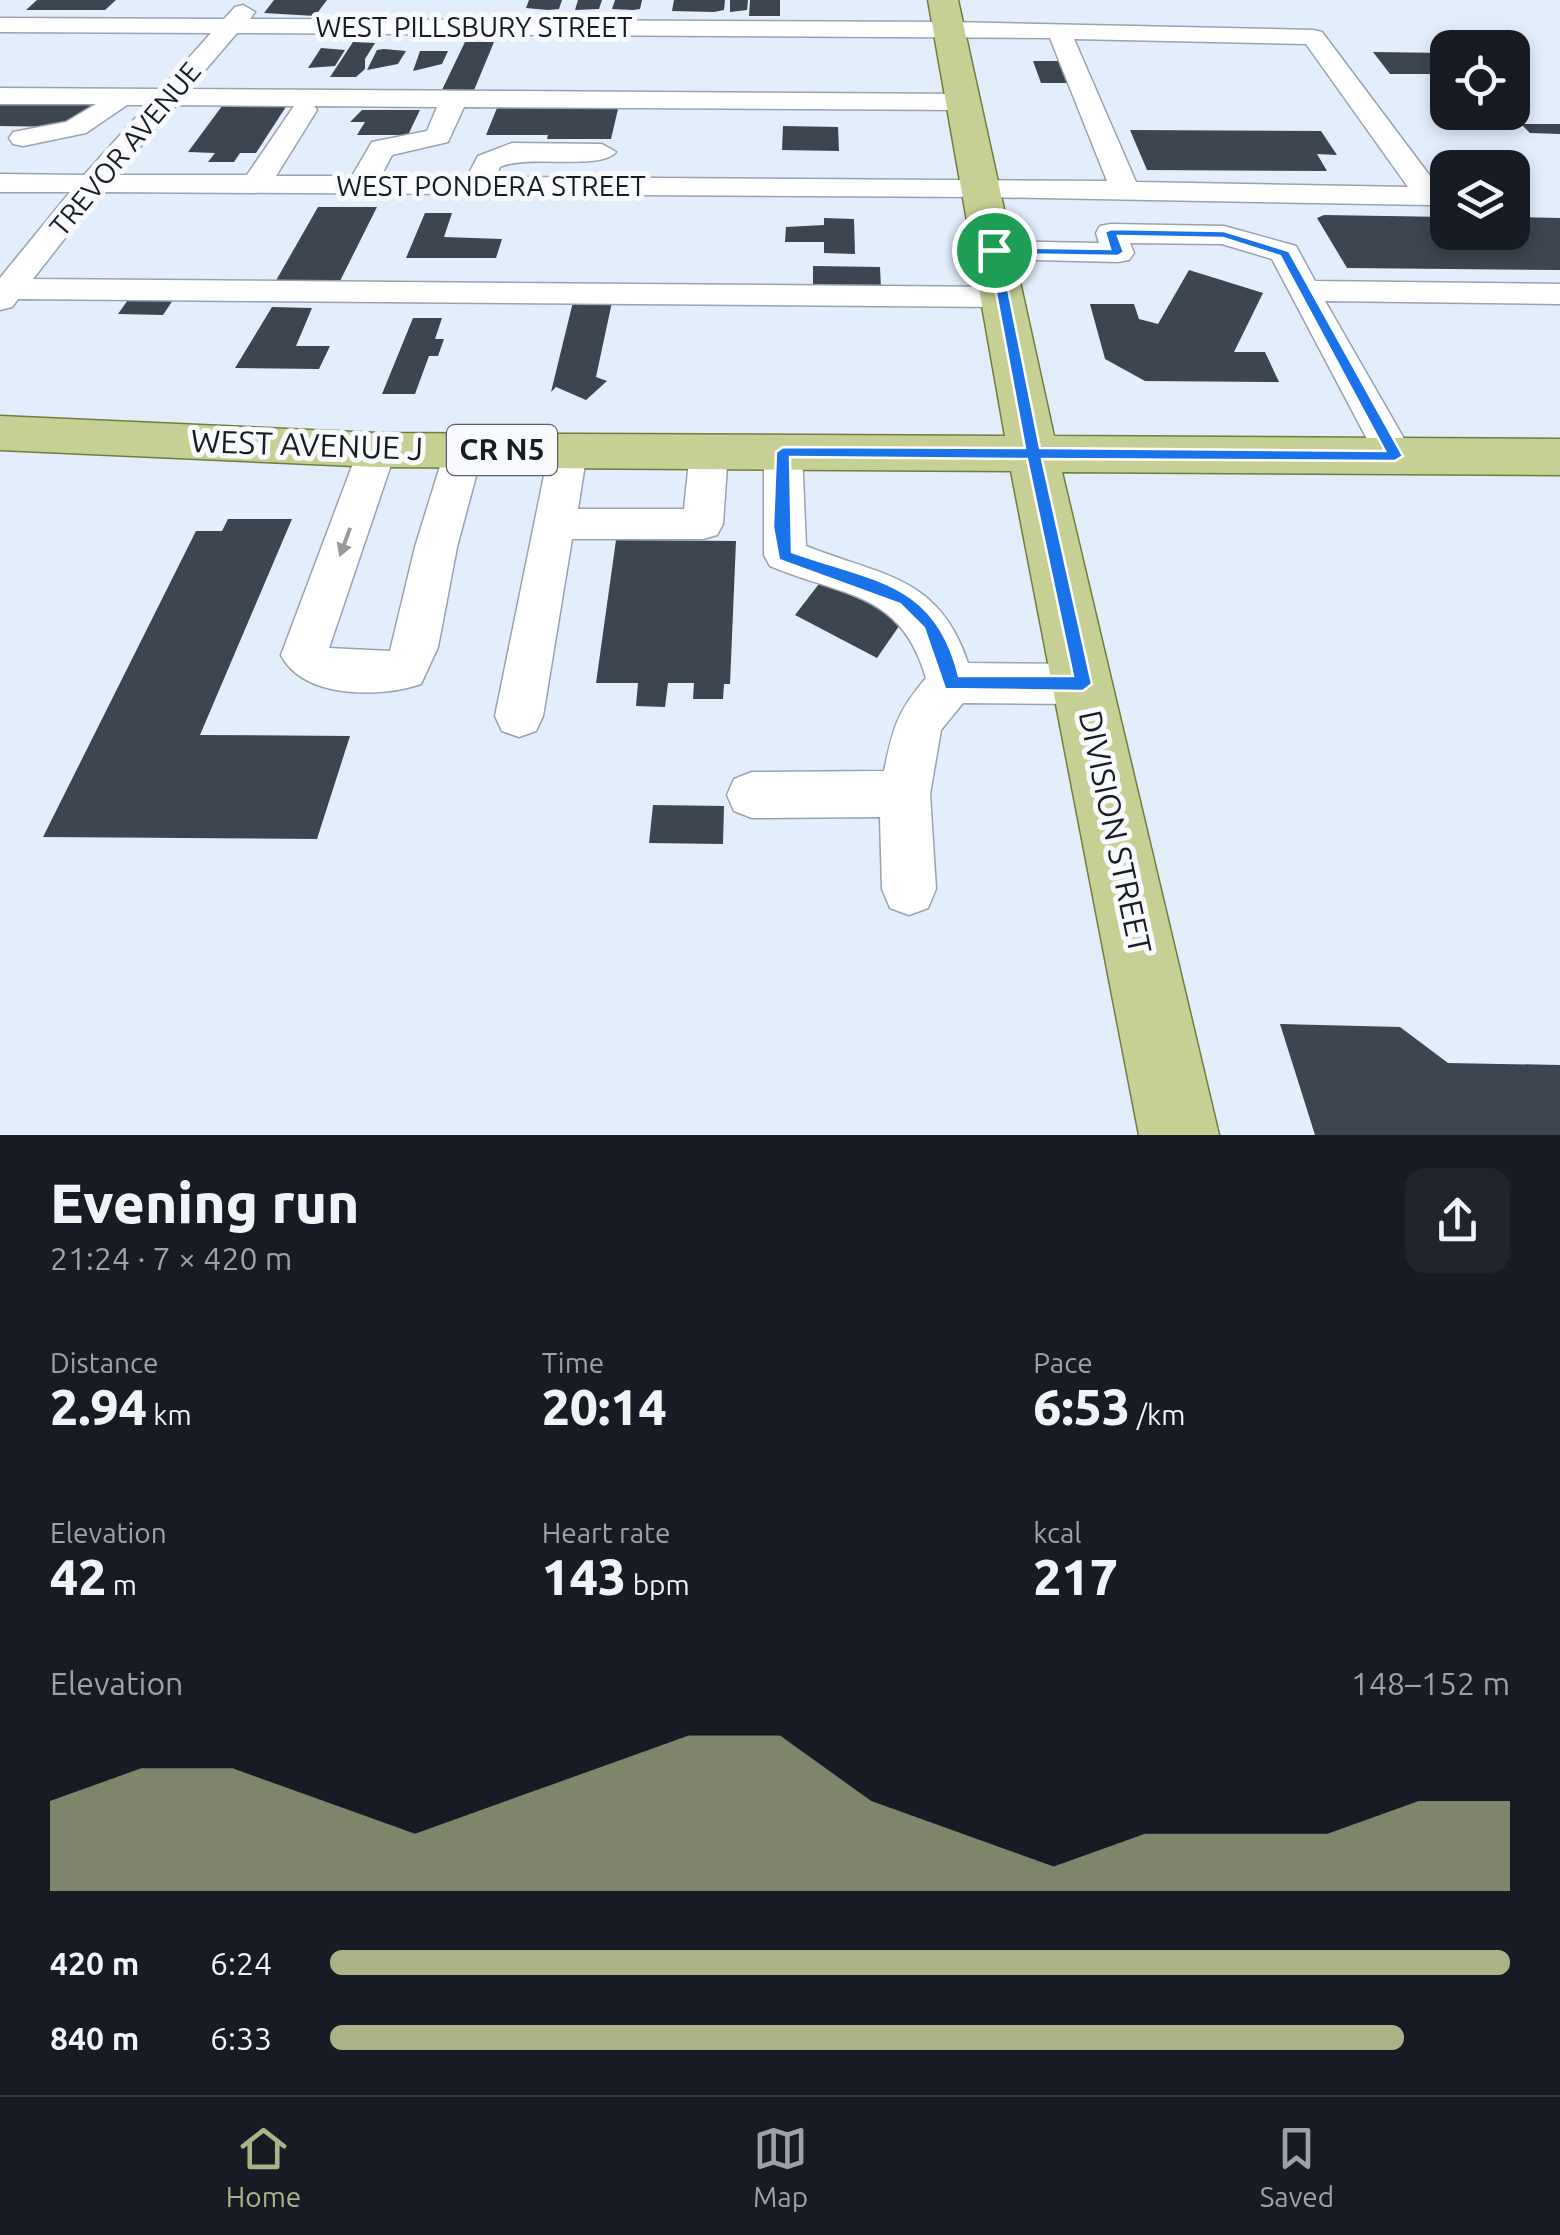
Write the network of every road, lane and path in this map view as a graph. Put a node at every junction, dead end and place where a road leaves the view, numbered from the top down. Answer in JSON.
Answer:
{"nodes":[{"id":1,"x":252,"y":0,"type":"edge"},
{"id":2,"x":946,"y":14,"type":"edge"},
{"id":3,"x":0,"y":25,"type":"edge"},
{"id":4,"x":231,"y":26,"type":"junction"},
{"id":5,"x":1060,"y":34,"type":"junction"},
{"id":6,"x":0,"y":96,"type":"edge"},
{"id":7,"x":120,"y":97,"type":"junction"},
{"id":8,"x":168,"y":97,"type":"junction"},
{"id":9,"x":964,"y":102,"type":"junction"},
{"id":10,"x":451,"y":106,"type":"dead end"},
{"id":11,"x":304,"y":110,"type":"dead end"},
{"id":12,"x":12,"y":138,"type":"edge"},
{"id":13,"x":602,"y":152,"type":"dead end"},
{"id":14,"x":0,"y":170,"type":"edge"},
{"id":15,"x":0,"y":183,"type":"edge"},
{"id":16,"x":92,"y":184,"type":"junction"},
{"id":17,"x":256,"y":185,"type":"junction"},
{"id":18,"x":362,"y":185,"type":"junction"},
{"id":19,"x":478,"y":186,"type":"junction"},
{"id":20,"x":982,"y":188,"type":"junction"},
{"id":21,"x":1126,"y":193,"type":"junction"},
{"id":22,"x":994,"y":250,"type":"junction"},
{"id":23,"x":1304,"y":291,"type":"junction"},
{"id":24,"x":4,"y":294,"type":"edge"},
{"id":25,"x":1560,"y":294,"type":"edge"},
{"id":26,"x":1002,"y":297,"type":"junction"},
{"id":27,"x":0,"y":432,"type":"edge"},
{"id":28,"x":377,"y":450,"type":"junction"},
{"id":29,"x":464,"y":450,"type":"junction"},
{"id":30,"x":568,"y":451,"type":"junction"},
{"id":31,"x":709,"y":452,"type":"junction"},
{"id":32,"x":783,"y":452,"type":"junction"},
{"id":33,"x":1033,"y":454,"type":"junction"},
{"id":34,"x":1395,"y":456,"type":"junction"},
{"id":35,"x":1559,"y":459,"type":"edge"},
{"id":36,"x":555,"y":524,"type":"junction"},
{"id":37,"x":952,"y":683,"type":"junction"},
{"id":38,"x":1083,"y":684,"type":"junction"},
{"id":39,"x":519,"y":716,"type":"dead end"},
{"id":40,"x":904,"y":794,"type":"junction"},
{"id":41,"x":752,"y":795,"type":"dead end"},
{"id":42,"x":910,"y":889,"type":"dead end"},
{"id":43,"x":1179,"y":1135,"type":"edge"}],
"edges":[{"from":1,"to":4,"type":"street","name":"TREVOR AVENUE"},
{"from":2,"to":4,"type":"street","name":"WEST PILLSBURY STREET"},
{"from":2,"to":5,"type":"street","name":"WEST PILLSBURY STREET"},
{"from":2,"to":9,"type":"main road","name":"DIVISION STREET"},
{"from":3,"to":4,"type":"street","name":"WEST PILLSBURY STREET"},
{"from":4,"to":8,"type":"street","name":"TREVOR AVENUE"},
{"from":5,"to":21,"type":"street"},
{"from":5,"to":21,"type":"street","name":"WEST PILLSBURY STREET"},
{"from":6,"to":7,"type":"street"},
{"from":7,"to":8,"type":"street"},
{"from":7,"to":12,"type":"street"},
{"from":8,"to":9,"type":"street"},
{"from":8,"to":16,"type":"street","name":"TREVOR AVENUE"},
{"from":9,"to":20,"type":"main road","name":"DIVISION STREET"},
{"from":10,"to":18,"type":"street"},
{"from":11,"to":17,"type":"street"},
{"from":12,"to":14,"type":"street"},
{"from":13,"to":19,"type":"street"},
{"from":15,"to":16,"type":"street","name":"WEST PONDERA STREET"},
{"from":16,"to":17,"type":"street","name":"WEST PONDERA STREET"},
{"from":16,"to":24,"type":"street","name":"TREVOR AVENUE"},
{"from":17,"to":18,"type":"street","name":"WEST PONDERA STREET"},
{"from":18,"to":19,"type":"street","name":"WEST PONDERA STREET"},
{"from":19,"to":20,"type":"street","name":"WEST PONDERA STREET"},
{"from":20,"to":21,"type":"street","name":"WEST PONDERA STREET"},
{"from":20,"to":22,"type":"main road","name":"DIVISION STREET"},
{"from":22,"to":23,"type":"street"},
{"from":22,"to":26,"type":"main road","name":"DIVISION STREET"},
{"from":23,"to":25,"type":"street"},
{"from":23,"to":34,"type":"street"},
{"from":24,"to":26,"type":"street"},
{"from":26,"to":33,"type":"main road","name":"DIVISION STREET"},
{"from":27,"to":28,"type":"main road","name":"WEST AVENUE J","number":"CR N5"},
{"from":28,"to":29,"type":"main road","name":"WEST AVENUE J","number":"CR N5"},
{"from":28,"to":29,"type":"street","one_way":true},
{"from":29,"to":30,"type":"main road","name":"WEST AVENUE J","number":"CR N5"},
{"from":30,"to":31,"type":"main road","name":"WEST AVENUE J","number":"CR N5"},
{"from":30,"to":36,"type":"street"},
{"from":31,"to":32,"type":"main road","name":"WEST AVENUE J","number":"CR N5"},
{"from":31,"to":36,"type":"street"},
{"from":32,"to":33,"type":"main road","name":"WEST AVENUE J","number":"CR N5"},
{"from":32,"to":37,"type":"street"},
{"from":33,"to":34,"type":"main road","number":"CR N5"},
{"from":33,"to":38,"type":"main road","name":"DIVISION STREET"},
{"from":34,"to":35,"type":"main road","number":"CR N5"},
{"from":36,"to":39,"type":"street"},
{"from":37,"to":38,"type":"street"},
{"from":37,"to":40,"type":"street"},
{"from":38,"to":43,"type":"main road","name":"DIVISION STREET"},
{"from":40,"to":41,"type":"street"},
{"from":40,"to":42,"type":"street"}]}
